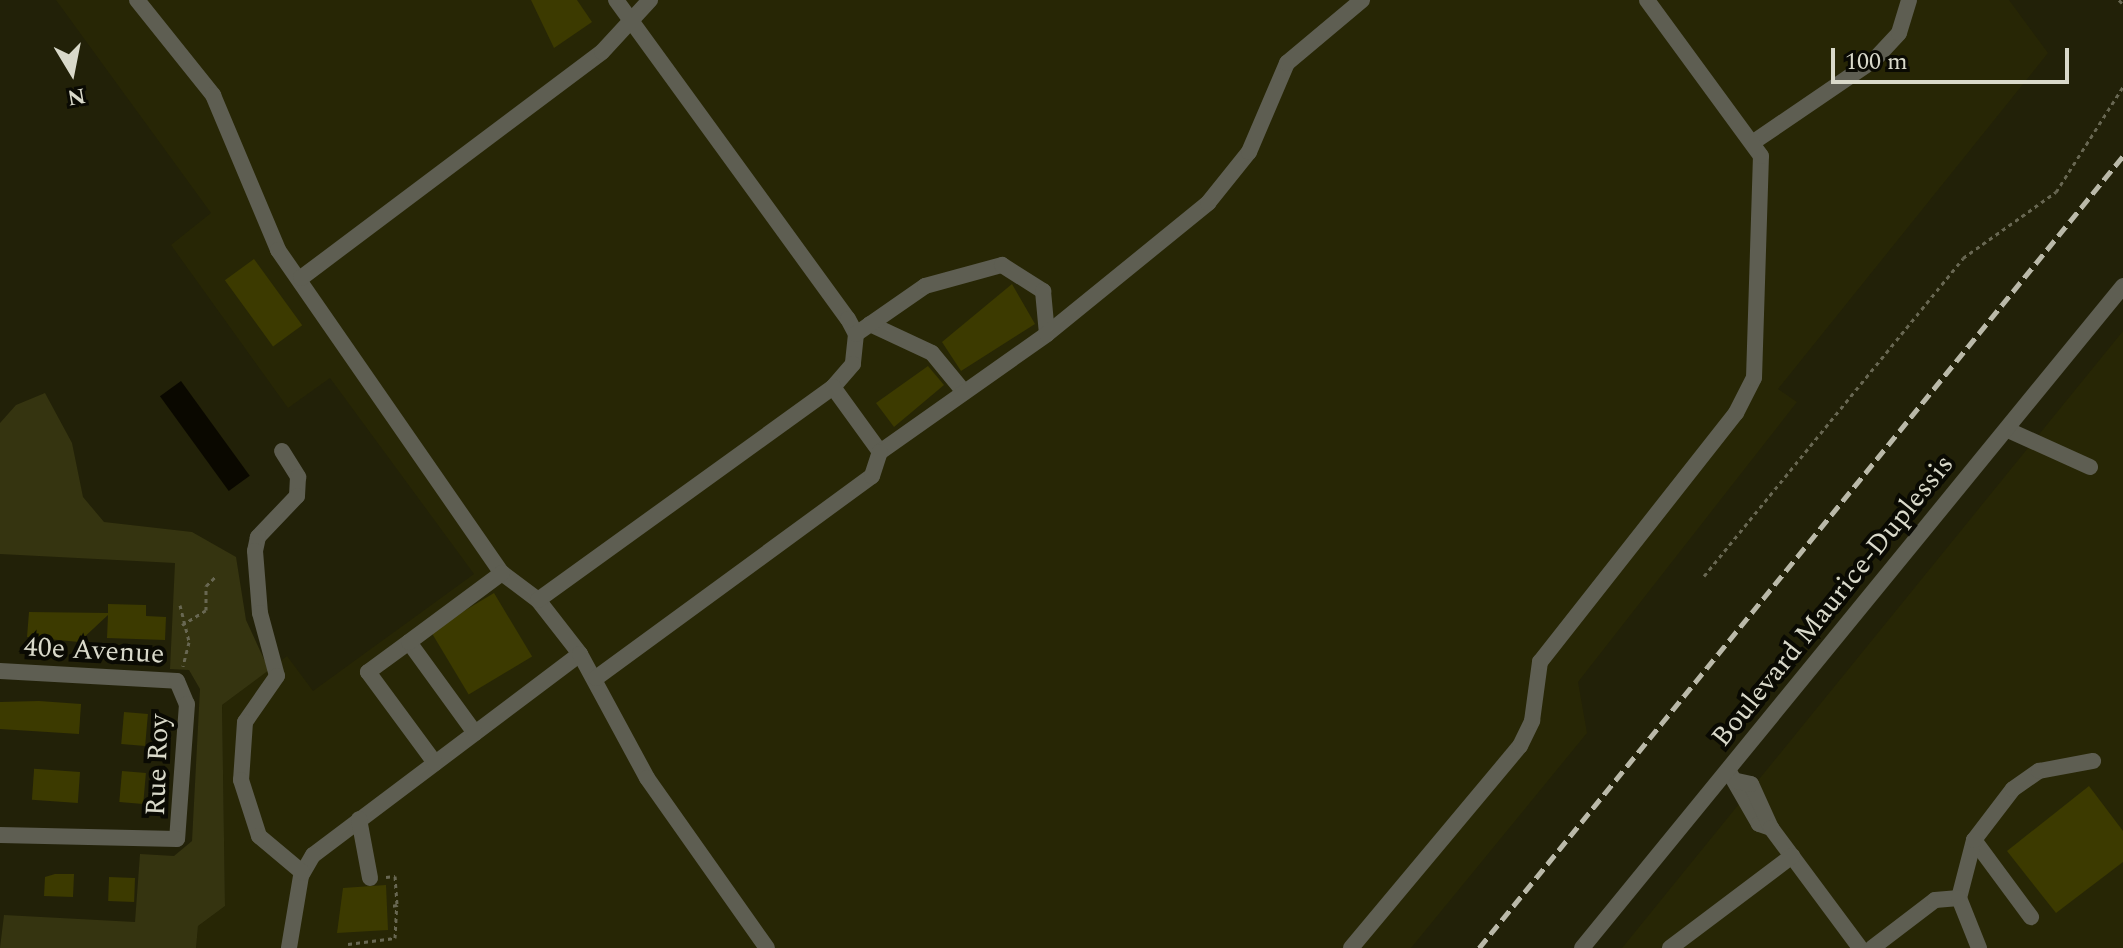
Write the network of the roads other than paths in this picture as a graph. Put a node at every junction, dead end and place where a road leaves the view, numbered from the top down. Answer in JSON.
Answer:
{"nodes":[{"id":1,"x":137,"y":0,"type":"edge"},
{"id":2,"x":616,"y":0,"type":"edge"},
{"id":3,"x":650,"y":0,"type":"edge"},
{"id":4,"x":1362,"y":0,"type":"edge"},
{"id":5,"x":1647,"y":0,"type":"edge"},
{"id":6,"x":1909,"y":0,"type":"edge"},
{"id":7,"x":631,"y":21,"type":"junction"},
{"id":8,"x":1755,"y":141,"type":"junction"},
{"id":9,"x":301,"y":278,"type":"junction"},
{"id":10,"x":2123,"y":286,"type":"edge"},
{"id":11,"x":863,"y":329,"type":"junction"},
{"id":12,"x":1047,"y":334,"type":"junction"},
{"id":13,"x":833,"y":387,"type":"junction"},
{"id":14,"x":964,"y":392,"type":"junction"},
{"id":15,"x":2008,"y":430,"type":"junction"},
{"id":16,"x":282,"y":451,"type":"dead end"},
{"id":17,"x":880,"y":452,"type":"junction"},
{"id":18,"x":2090,"y":467,"type":"dead end"},
{"id":19,"x":502,"y":573,"type":"junction"},
{"id":20,"x":538,"y":600,"type":"junction"},
{"id":21,"x":409,"y":642,"type":"junction"},
{"id":22,"x":580,"y":654,"type":"junction"},
{"id":23,"x":0,"y":671,"type":"edge"},
{"id":24,"x":596,"y":678,"type":"junction"},
{"id":25,"x":184,"y":687,"type":"joint"},
{"id":26,"x":475,"y":733,"type":"junction"},
{"id":27,"x":2093,"y":761,"type":"dead end"},
{"id":28,"x":435,"y":763,"type":"junction"},
{"id":29,"x":1732,"y":776,"type":"junction"},
{"id":30,"x":359,"y":819,"type":"junction"},
{"id":31,"x":0,"y":835,"type":"edge"},
{"id":32,"x":1974,"y":840,"type":"junction"},
{"id":33,"x":1792,"y":856,"type":"junction"},
{"id":34,"x":303,"y":873,"type":"junction"},
{"id":35,"x":370,"y":878,"type":"dead end"},
{"id":36,"x":1959,"y":898,"type":"junction"},
{"id":37,"x":2031,"y":917,"type":"dead end"},
{"id":38,"x":289,"y":948,"type":"edge"},
{"id":39,"x":767,"y":948,"type":"edge"},
{"id":40,"x":1351,"y":948,"type":"edge"},
{"id":41,"x":1582,"y":948,"type":"edge"},
{"id":42,"x":1670,"y":948,"type":"edge"},
{"id":43,"x":1860,"y":948,"type":"edge"},
{"id":44,"x":1872,"y":948,"type":"edge"},
{"id":45,"x":1979,"y":948,"type":"edge"}],
"edges":[{"from":1,"to":9,"type":"street"},
{"from":2,"to":7,"type":"street"},
{"from":3,"to":7,"type":"street"},
{"from":4,"to":12,"type":"street"},
{"from":5,"to":8,"type":"street"},
{"from":6,"to":8,"type":"street"},
{"from":7,"to":9,"type":"street"},
{"from":7,"to":11,"type":"street"},
{"from":8,"to":40,"type":"street"},
{"from":9,"to":19,"type":"street"},
{"from":10,"to":15,"type":"street","name":"Boulevard Maurice-Duplessis"},
{"from":11,"to":12,"type":"street"},
{"from":11,"to":13,"type":"street"},
{"from":11,"to":14,"type":"street"},
{"from":12,"to":14,"type":"street"},
{"from":13,"to":17,"type":"street"},
{"from":13,"to":20,"type":"street"},
{"from":14,"to":17,"type":"street"},
{"from":15,"to":18,"type":"street"},
{"from":15,"to":29,"type":"street","name":"Boulevard Maurice-Duplessis"},
{"from":16,"to":34,"type":"street"},
{"from":17,"to":24,"type":"street"},
{"from":19,"to":20,"type":"street"},
{"from":19,"to":21,"type":"street"},
{"from":20,"to":22,"type":"street"},
{"from":21,"to":26,"type":"street"},
{"from":21,"to":28,"type":"street"},
{"from":22,"to":24,"type":"street"},
{"from":22,"to":26,"type":"street"},
{"from":23,"to":25,"type":"street","name":"40e Avenue"},
{"from":24,"to":39,"type":"street"},
{"from":25,"to":31,"type":"street","name":"Rue Roy"},
{"from":26,"to":28,"type":"street"},
{"from":27,"to":32,"type":"street"},
{"from":28,"to":30,"type":"street"},
{"from":29,"to":33,"type":"street"},
{"from":29,"to":41,"type":"street","name":"Boulevard Maurice-Duplessis"},
{"from":30,"to":34,"type":"street"},
{"from":30,"to":35,"type":"street"},
{"from":32,"to":36,"type":"street"},
{"from":32,"to":37,"type":"street"},
{"from":33,"to":42,"type":"street"},
{"from":33,"to":43,"type":"street"},
{"from":34,"to":38,"type":"street"},
{"from":36,"to":44,"type":"street"},
{"from":36,"to":45,"type":"street"}]}
